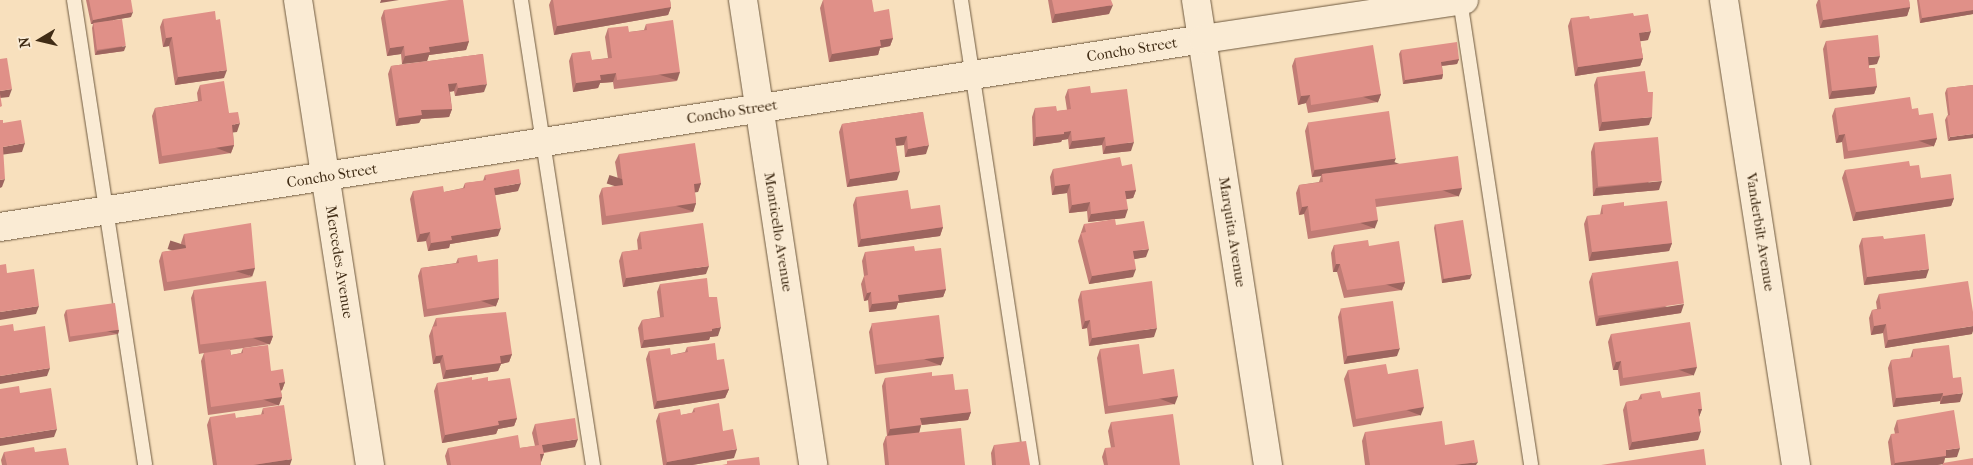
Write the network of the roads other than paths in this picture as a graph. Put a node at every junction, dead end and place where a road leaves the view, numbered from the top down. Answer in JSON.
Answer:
{"nodes":[{"id":1,"x":74,"y":0,"type":"edge"},
{"id":2,"x":298,"y":0,"type":"edge"},
{"id":3,"x":521,"y":0,"type":"edge"},
{"id":4,"x":743,"y":0,"type":"edge"},
{"id":5,"x":961,"y":0,"type":"edge"},
{"id":6,"x":1196,"y":0,"type":"edge"},
{"id":7,"x":1460,"y":0,"type":"edge"},
{"id":8,"x":1464,"y":0,"type":"edge"},
{"id":9,"x":1724,"y":0,"type":"edge"},
{"id":10,"x":1202,"y":39,"type":"junction"},
{"id":11,"x":973,"y":76,"type":"junction"},
{"id":12,"x":759,"y":108,"type":"junction"},
{"id":13,"x":543,"y":141,"type":"junction"},
{"id":14,"x":326,"y":177,"type":"junction"},
{"id":15,"x":107,"y":211,"type":"junction"},
{"id":16,"x":0,"y":227,"type":"edge"},
{"id":17,"x":145,"y":465,"type":"edge"},
{"id":18,"x":370,"y":465,"type":"edge"},
{"id":19,"x":593,"y":465,"type":"edge"},
{"id":20,"x":813,"y":465,"type":"edge"},
{"id":21,"x":1032,"y":465,"type":"edge"},
{"id":22,"x":1268,"y":465,"type":"edge"},
{"id":23,"x":1531,"y":465,"type":"edge"},
{"id":24,"x":1796,"y":465,"type":"edge"}],
"edges":[{"from":1,"to":15,"type":"lane"},
{"from":2,"to":14,"type":"street","name":"Mercedes Avenue"},
{"from":3,"to":13,"type":"lane"},
{"from":4,"to":12,"type":"street","name":"Monticello Avenue"},
{"from":5,"to":11,"type":"lane"},
{"from":6,"to":10,"type":"street","name":"Marquita Avenue"},
{"from":7,"to":8,"type":"street","name":"Concho Street"},
{"from":7,"to":10,"type":"street","name":"Concho Street"},
{"from":7,"to":23,"type":"lane"},
{"from":9,"to":24,"type":"street","name":"Vanderbilt Avenue"},
{"from":10,"to":11,"type":"street","name":"Concho Street"},
{"from":10,"to":22,"type":"street","name":"Marquita Avenue"},
{"from":11,"to":12,"type":"street","name":"Concho Street"},
{"from":11,"to":21,"type":"lane"},
{"from":12,"to":13,"type":"street","name":"Concho Street"},
{"from":12,"to":20,"type":"street","name":"Monticello Avenue"},
{"from":13,"to":14,"type":"street","name":"Concho Street"},
{"from":13,"to":19,"type":"lane"},
{"from":14,"to":15,"type":"street","name":"Concho Street"},
{"from":14,"to":18,"type":"street","name":"Mercedes Avenue"},
{"from":15,"to":16,"type":"street","name":"Concho Street"},
{"from":15,"to":17,"type":"lane"}]}
